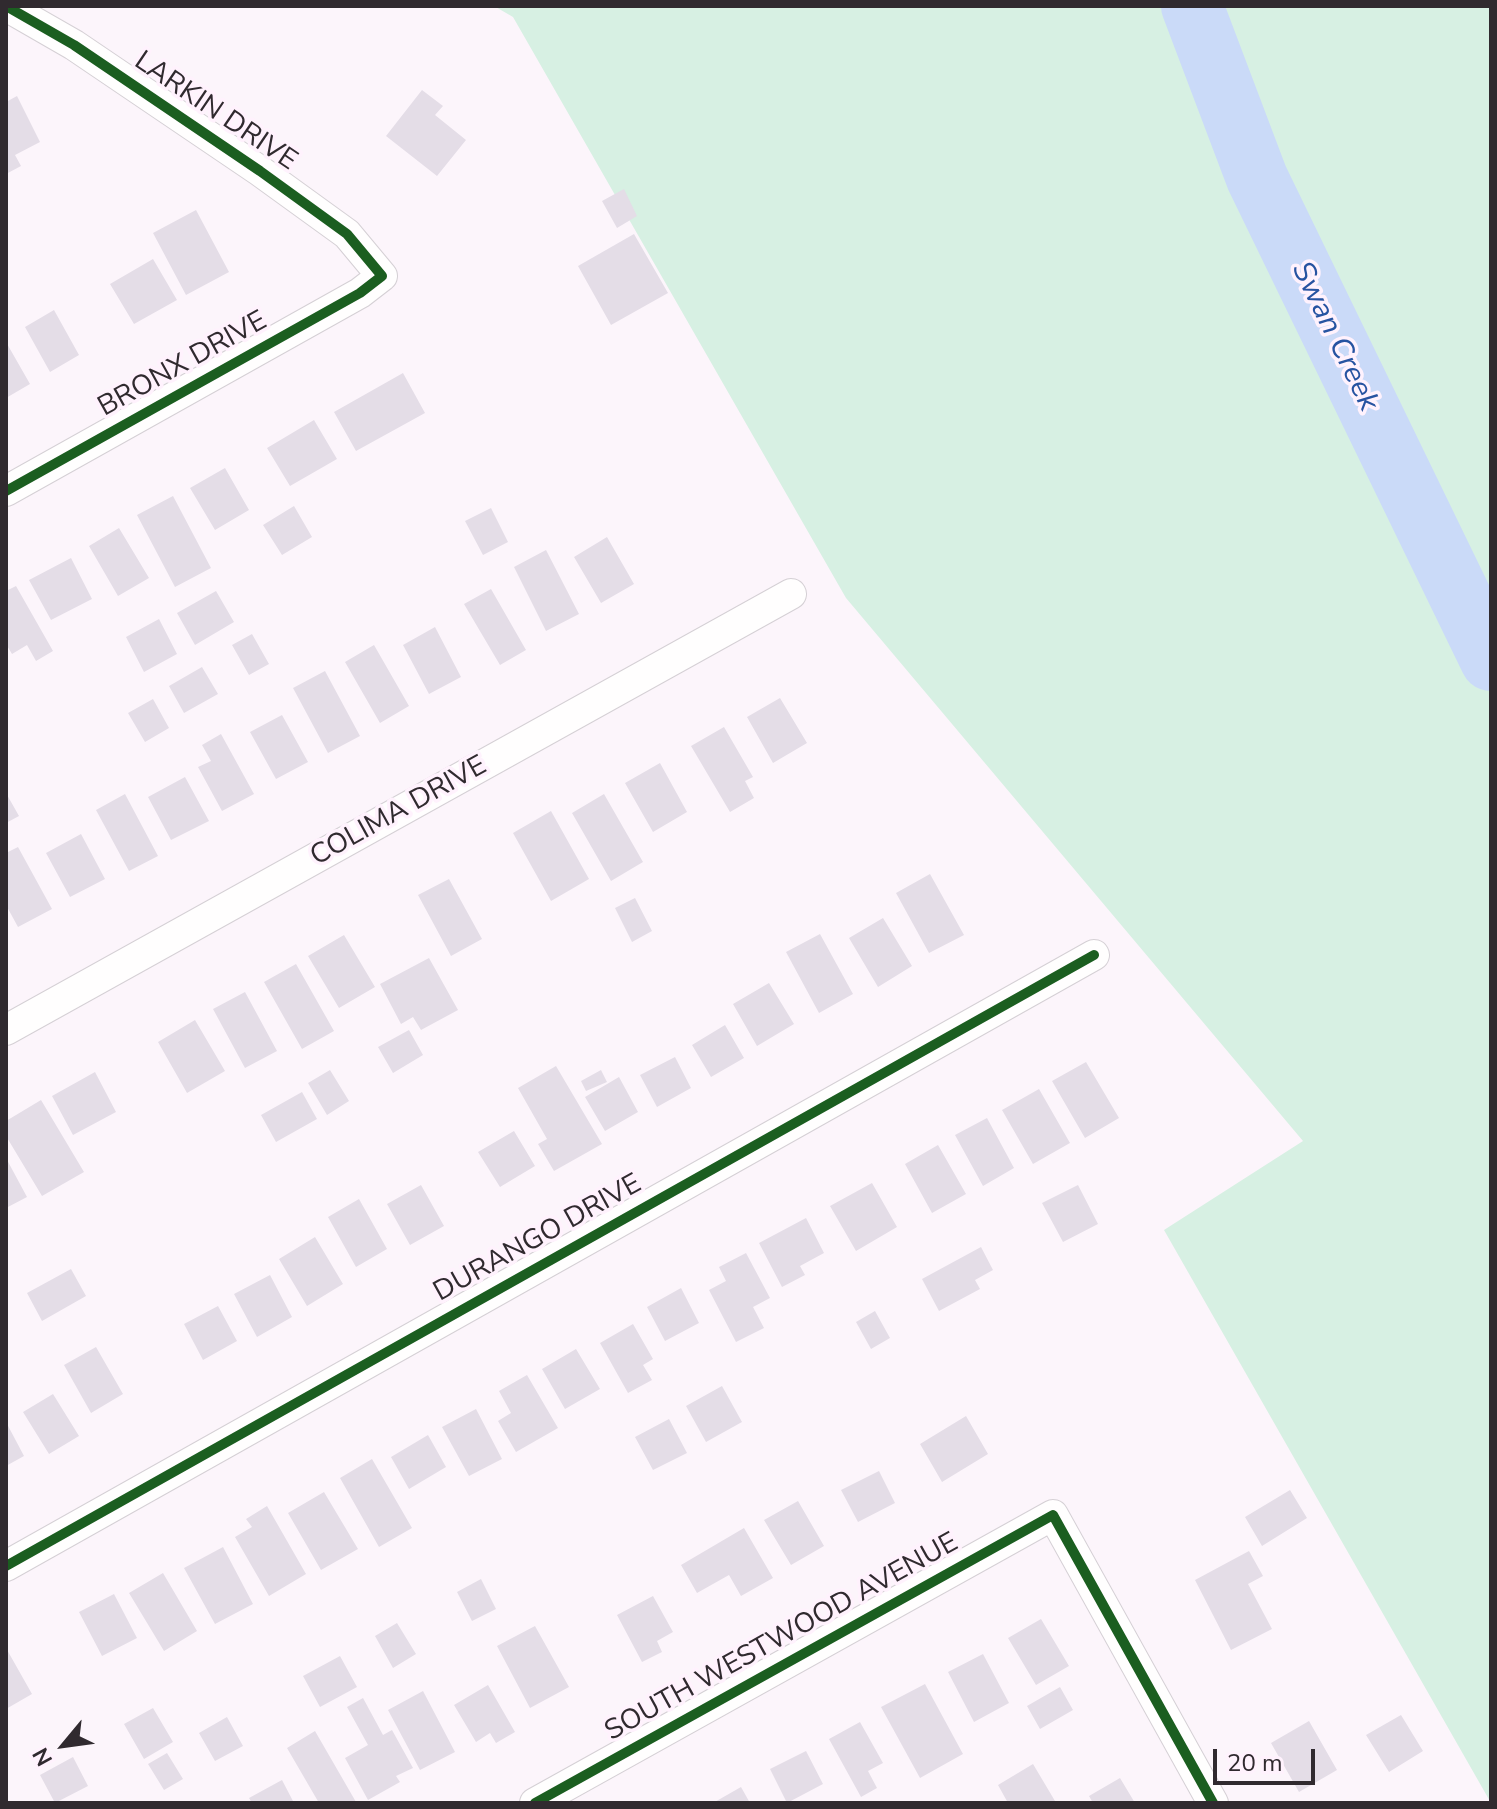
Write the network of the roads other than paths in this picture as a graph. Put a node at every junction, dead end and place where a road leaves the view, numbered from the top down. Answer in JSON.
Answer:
{"nodes":[{"id":1,"x":6,"y":6,"type":"edge"},
{"id":2,"x":382,"y":276,"type":"joint"},
{"id":3,"x":6,"y":491,"type":"edge"},
{"id":4,"x":791,"y":594,"type":"dead end"},
{"id":5,"x":1094,"y":955,"type":"dead end"},
{"id":6,"x":6,"y":1030,"type":"edge"},
{"id":7,"x":6,"y":1566,"type":"edge"},
{"id":8,"x":535,"y":1803,"type":"edge"},
{"id":9,"x":1213,"y":1803,"type":"edge"}],
"edges":[{"from":1,"to":2,"type":"street","name":"LARKIN DRIVE"},
{"from":2,"to":3,"type":"street","name":"BRONX DRIVE"},
{"from":4,"to":6,"type":"street","name":"COLIMA DRIVE"},
{"from":5,"to":7,"type":"street","name":"DURANGO DRIVE"},
{"from":8,"to":9,"type":"street","name":"SOUTH WESTWOOD AVENUE"}]}
